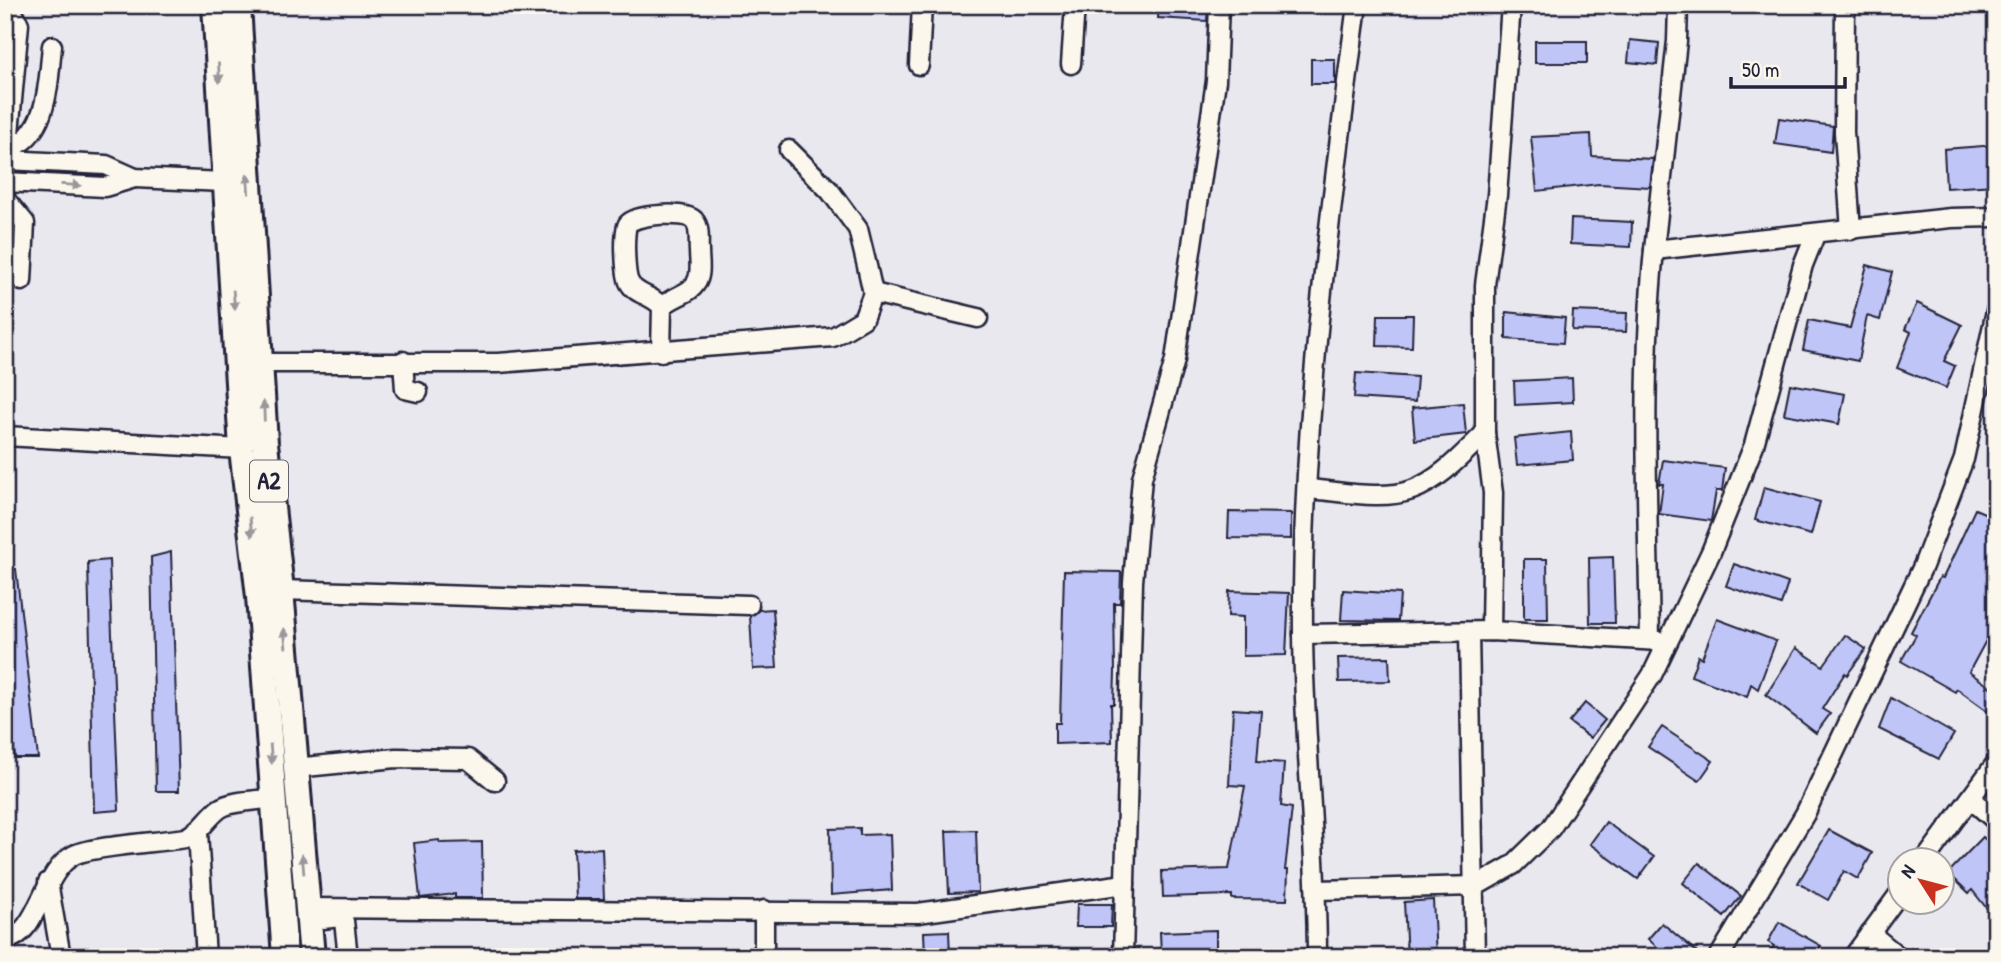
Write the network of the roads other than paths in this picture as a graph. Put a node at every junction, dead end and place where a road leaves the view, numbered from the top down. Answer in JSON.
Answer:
{"nodes":[{"id":1,"x":9,"y":5,"type":"edge"},
{"id":2,"x":215,"y":5,"type":"edge"},
{"id":3,"x":238,"y":5,"type":"edge"},
{"id":4,"x":922,"y":5,"type":"edge"},
{"id":5,"x":1075,"y":5,"type":"edge"},
{"id":6,"x":1219,"y":5,"type":"edge"},
{"id":7,"x":1357,"y":5,"type":"edge"},
{"id":8,"x":1511,"y":5,"type":"edge"},
{"id":9,"x":1678,"y":5,"type":"edge"},
{"id":10,"x":1845,"y":5,"type":"edge"},
{"id":11,"x":52,"y":46,"type":"dead end"},
{"id":12,"x":1071,"y":64,"type":"dead end"},
{"id":13,"x":919,"y":65,"type":"dead end"},
{"id":14,"x":789,"y":150,"type":"dead end"},
{"id":15,"x":7,"y":167,"type":"edge"},
{"id":16,"x":224,"y":183,"type":"junction"},
{"id":17,"x":5,"y":199,"type":"edge"},
{"id":18,"x":1996,"y":217,"type":"edge"},
{"id":19,"x":1851,"y":230,"type":"junction"},
{"id":20,"x":1815,"y":235,"type":"junction"},
{"id":21,"x":1654,"y":250,"type":"junction"},
{"id":22,"x":22,"y":281,"type":"dead end"},
{"id":23,"x":873,"y":293,"type":"junction"},
{"id":24,"x":662,"y":307,"type":"junction"},
{"id":25,"x":1996,"y":310,"type":"edge"},
{"id":26,"x":978,"y":317,"type":"dead end"},
{"id":27,"x":661,"y":352,"type":"junction"},
{"id":28,"x":404,"y":360,"type":"junction"},
{"id":29,"x":262,"y":363,"type":"junction"},
{"id":30,"x":418,"y":391,"type":"dead end"},
{"id":31,"x":1486,"y":433,"type":"junction"},
{"id":32,"x":5,"y":436,"type":"edge"},
{"id":33,"x":242,"y":449,"type":"junction"},
{"id":34,"x":1308,"y":489,"type":"junction"},
{"id":35,"x":281,"y":590,"type":"junction"},
{"id":36,"x":749,"y":605,"type":"dead end"},
{"id":37,"x":1491,"y":631,"type":"junction"},
{"id":38,"x":1469,"y":633,"type":"junction"},
{"id":39,"x":1303,"y":634,"type":"junction"},
{"id":40,"x":1658,"y":641,"type":"junction"},
{"id":41,"x":1996,"y":763,"type":"edge"},
{"id":42,"x":295,"y":768,"type":"junction"},
{"id":43,"x":495,"y":781,"type":"dead end"},
{"id":44,"x":275,"y":798,"type":"junction"},
{"id":45,"x":1972,"y":799,"type":"junction"},
{"id":46,"x":1996,"y":821,"type":"edge"},
{"id":47,"x":198,"y":833,"type":"junction"},
{"id":48,"x":1936,"y":846,"type":"edge"},
{"id":49,"x":48,"y":882,"type":"junction"},
{"id":50,"x":1125,"y":884,"type":"junction"},
{"id":51,"x":1476,"y":886,"type":"junction"},
{"id":52,"x":1317,"y":890,"type":"junction"},
{"id":53,"x":764,"y":910,"type":"junction"},
{"id":54,"x":1885,"y":913,"type":"edge"},
{"id":55,"x":308,"y":914,"type":"junction"},
{"id":56,"x":1870,"y":933,"type":"junction"},
{"id":57,"x":5,"y":940,"type":"edge"},
{"id":58,"x":61,"y":957,"type":"edge"},
{"id":59,"x":206,"y":957,"type":"edge"},
{"id":60,"x":285,"y":957,"type":"edge"},
{"id":61,"x":312,"y":957,"type":"edge"},
{"id":62,"x":348,"y":957,"type":"edge"},
{"id":63,"x":764,"y":957,"type":"edge"},
{"id":64,"x":1123,"y":957,"type":"edge"},
{"id":65,"x":1317,"y":957,"type":"edge"},
{"id":66,"x":1475,"y":957,"type":"edge"},
{"id":67,"x":1719,"y":957,"type":"edge"},
{"id":68,"x":1853,"y":957,"type":"edge"},
{"id":69,"x":1899,"y":957,"type":"edge"}],
"edges":[{"from":1,"to":15,"type":"street"},
{"from":2,"to":16,"type":"highway","number":"A2","one_way":true},
{"from":29,"to":3,"type":"highway","number":"A2","one_way":true},
{"from":4,"to":13,"type":"street"},
{"from":5,"to":12,"type":"street"},
{"from":6,"to":50,"type":"street"},
{"from":7,"to":34,"type":"street"},
{"from":8,"to":31,"type":"street"},
{"from":9,"to":21,"type":"street"},
{"from":10,"to":19,"type":"street"},
{"from":11,"to":15,"type":"street"},
{"from":14,"to":23,"type":"street"},
{"from":15,"to":16,"type":"street"},
{"from":16,"to":33,"type":"highway","number":"A2","one_way":true},
{"from":17,"to":22,"type":"street"},
{"from":18,"to":19,"type":"street"},
{"from":19,"to":20,"type":"street"},
{"from":20,"to":21,"type":"street"},
{"from":20,"to":40,"type":"street"},
{"from":21,"to":40,"type":"street"},
{"from":23,"to":26,"type":"street"},
{"from":23,"to":27,"type":"street"},
{"from":24,"to":24,"type":"street"},
{"from":24,"to":27,"type":"street"},
{"from":25,"to":67,"type":"street"},
{"from":27,"to":28,"type":"street"},
{"from":28,"to":29,"type":"street"},
{"from":28,"to":30,"type":"street"},
{"from":35,"to":29,"type":"highway","number":"A2","one_way":true},
{"from":31,"to":34,"type":"street"},
{"from":31,"to":37,"type":"street"},
{"from":32,"to":33,"type":"street"},
{"from":33,"to":44,"type":"highway","number":"A2","one_way":true},
{"from":34,"to":39,"type":"street"},
{"from":35,"to":36,"type":"street"},
{"from":42,"to":35,"type":"highway","number":"A2","one_way":true},
{"from":37,"to":38,"type":"street"},
{"from":37,"to":40,"type":"street"},
{"from":38,"to":39,"type":"street"},
{"from":38,"to":51,"type":"street"},
{"from":39,"to":52,"type":"street"},
{"from":40,"to":51,"type":"street"},
{"from":41,"to":45,"type":"street"},
{"from":42,"to":43,"type":"street"},
{"from":55,"to":42,"type":"highway","number":"A2","one_way":true},
{"from":44,"to":47,"type":"street"},
{"from":44,"to":60,"type":"highway","number":"A2"},
{"from":45,"to":46,"type":"street"},
{"from":45,"to":48,"type":"street"},
{"from":47,"to":49,"type":"street"},
{"from":47,"to":59,"type":"street"},
{"from":49,"to":57,"type":"street"},
{"from":49,"to":58,"type":"street"},
{"from":50,"to":53,"type":"street"},
{"from":50,"to":64,"type":"street"},
{"from":51,"to":52,"type":"street"},
{"from":51,"to":66,"type":"street"},
{"from":52,"to":65,"type":"street"},
{"from":53,"to":55,"type":"street"},
{"from":53,"to":63,"type":"street"},
{"from":54,"to":56,"type":"street"},
{"from":55,"to":61,"type":"highway","number":"A2"},
{"from":55,"to":62,"type":"street"},
{"from":56,"to":68,"type":"street"},
{"from":56,"to":69,"type":"street"}]}
